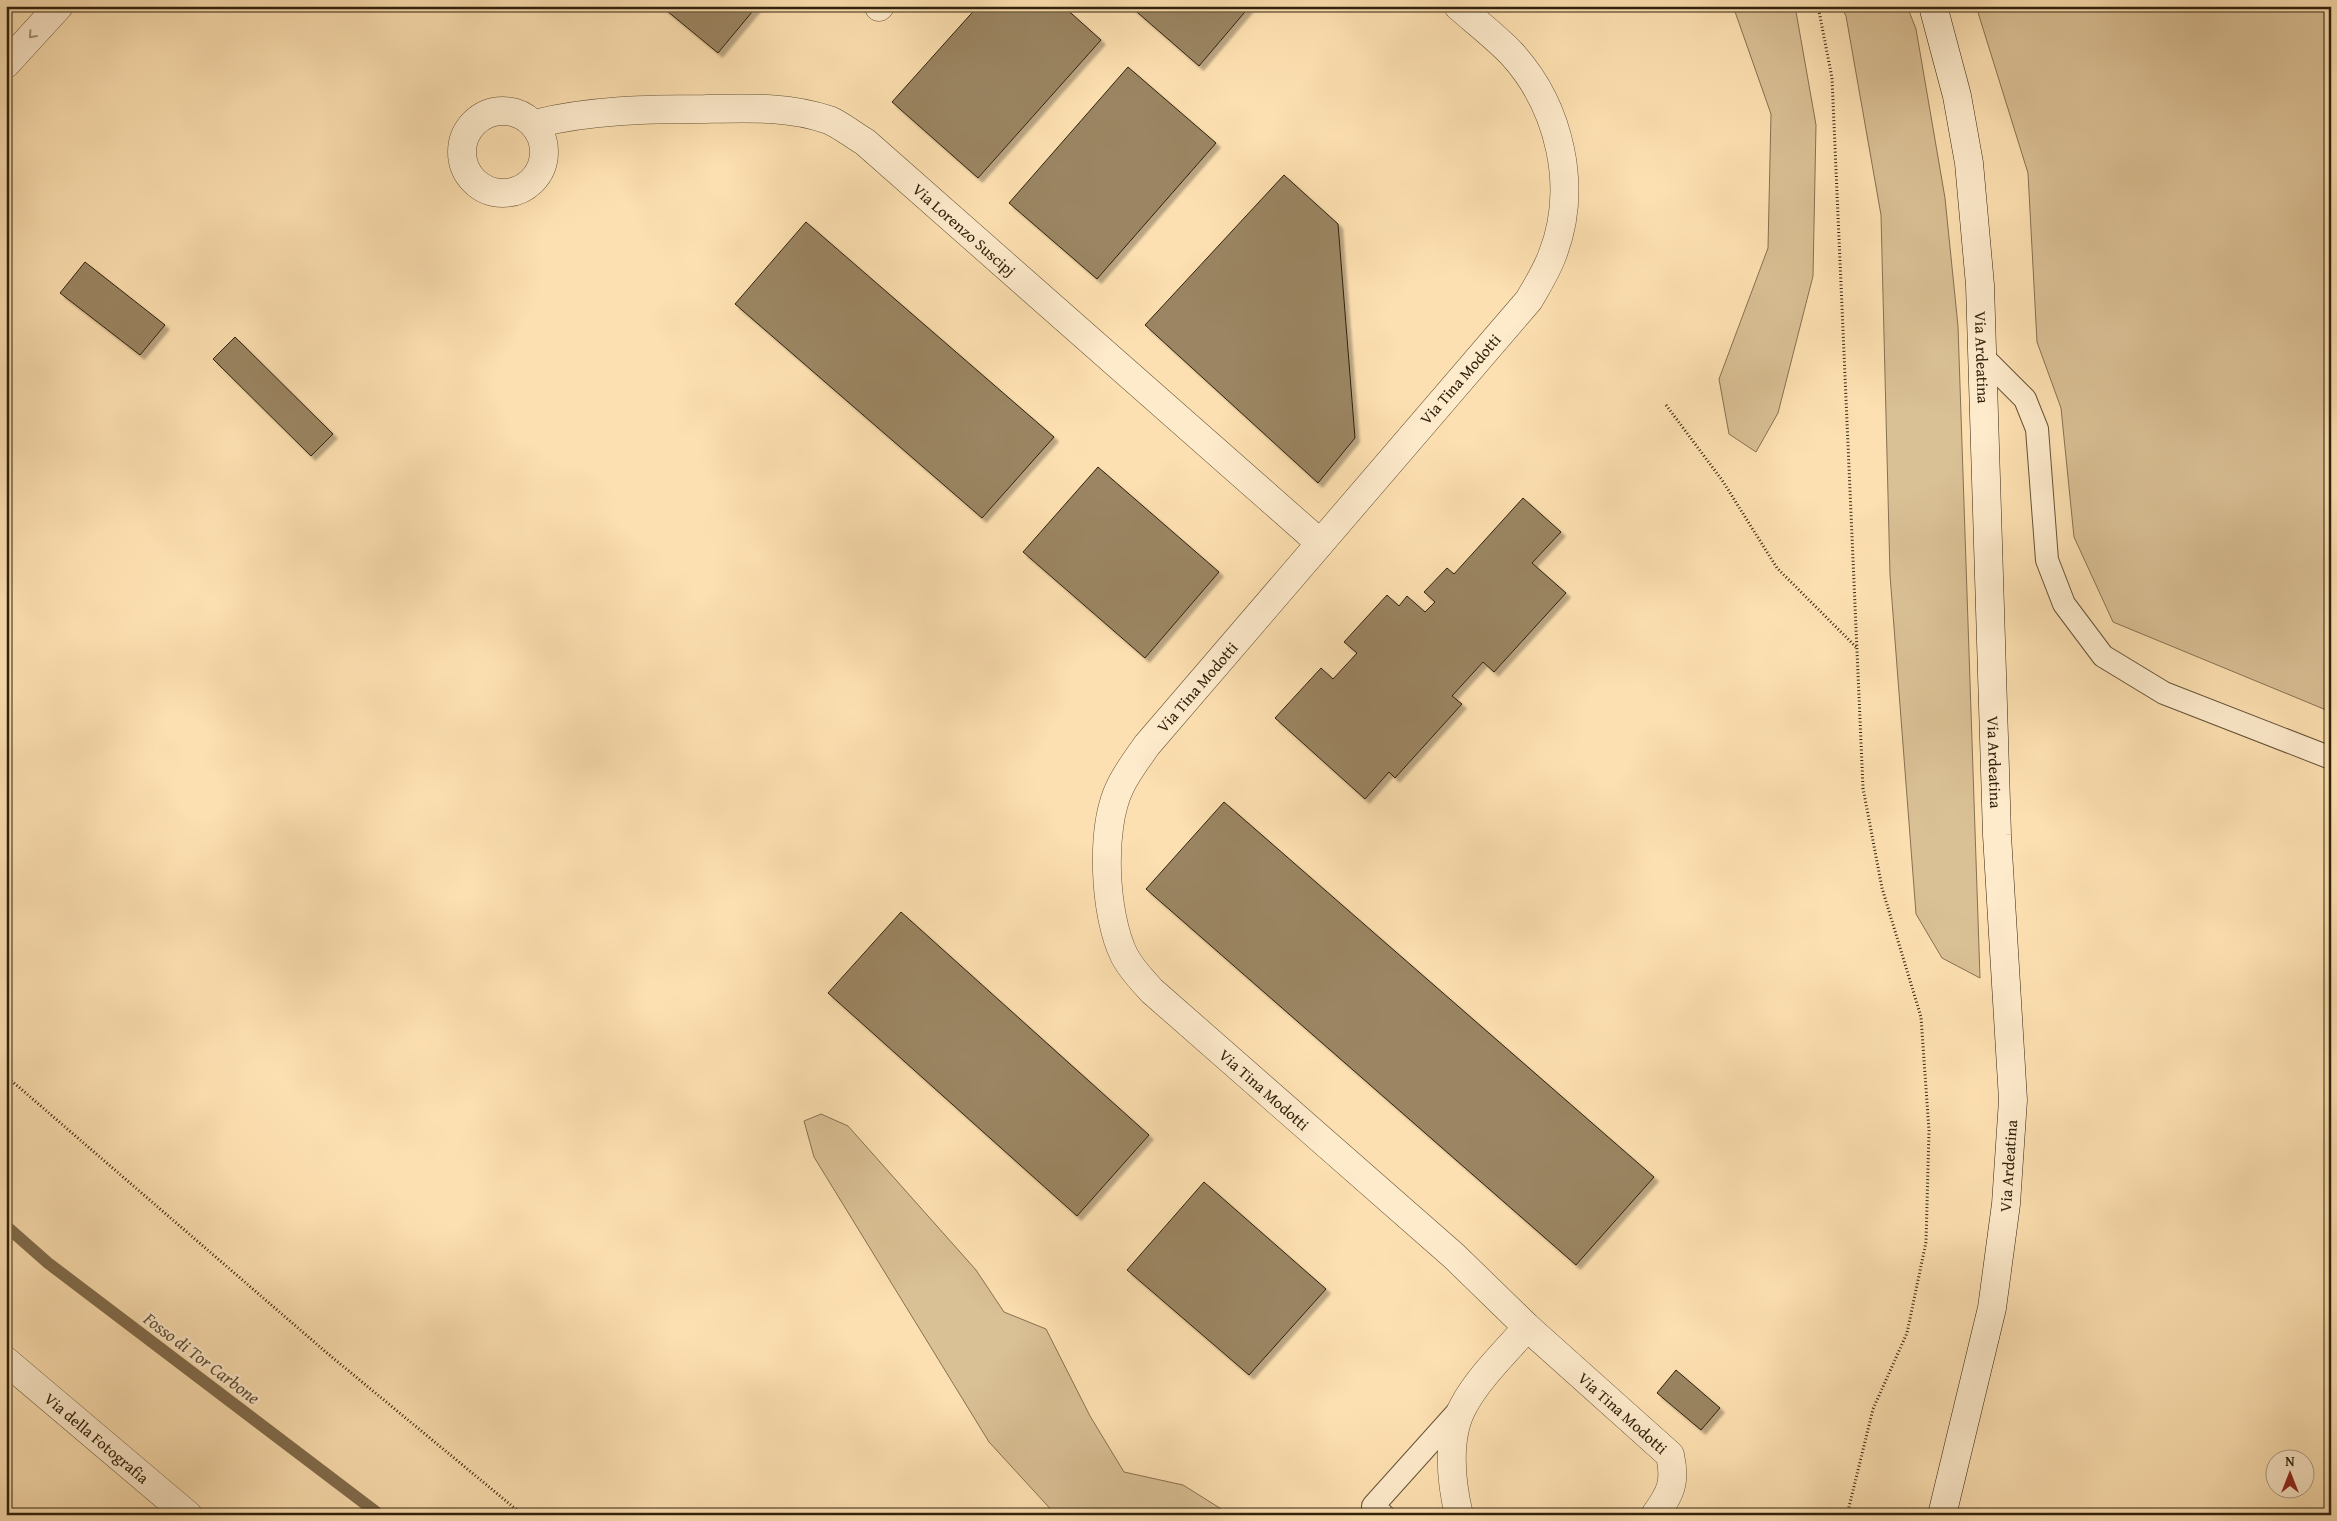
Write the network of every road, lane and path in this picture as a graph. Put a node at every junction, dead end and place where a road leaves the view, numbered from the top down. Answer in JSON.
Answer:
{"nodes":[{"id":1,"x":59,"y":6,"type":"edge"},
{"id":2,"x":1458,"y":6,"type":"edge"},
{"id":3,"x":1818,"y":6,"type":"edge"},
{"id":4,"x":1933,"y":6,"type":"edge"},
{"id":5,"x":6,"y":64,"type":"edge"},
{"id":6,"x":534,"y":124,"type":"dead end"},
{"id":7,"x":1982,"y":356,"type":"junction"},
{"id":8,"x":1666,"y":405,"type":"dead end"},
{"id":9,"x":1320,"y":543,"type":"junction"},
{"id":10,"x":1857,"y":647,"type":"junction"},
{"id":11,"x":2331,"y":758,"type":"edge"},
{"id":12,"x":6,"y":1076,"type":"edge"},
{"id":13,"x":1526,"y":1327,"type":"junction"},
{"id":14,"x":6,"y":1361,"type":"edge"},
{"id":15,"x":1462,"y":1408,"type":"junction"},
{"id":16,"x":188,"y":1515,"type":"edge"},
{"id":17,"x":523,"y":1515,"type":"edge"},
{"id":18,"x":1383,"y":1515,"type":"edge"},
{"id":19,"x":1459,"y":1515,"type":"edge"},
{"id":20,"x":1655,"y":1515,"type":"edge"},
{"id":21,"x":1847,"y":1515,"type":"edge"},
{"id":22,"x":1942,"y":1515,"type":"edge"}],
"edges":[{"from":1,"to":5,"type":"street","one_way":true},
{"from":2,"to":9,"type":"street","name":"Via Tina Modotti"},
{"from":3,"to":10,"type":"path"},
{"from":4,"to":7,"type":"street","name":"Via Ardeatina"},
{"from":6,"to":9,"type":"street","name":"Via Lorenzo Suscipj"},
{"from":7,"to":11,"type":"lane"},
{"from":7,"to":22,"type":"street","name":"Via Ardeatina"},
{"from":8,"to":10,"type":"path"},
{"from":9,"to":13,"type":"street","name":"Via Tina Modotti"},
{"from":10,"to":21,"type":"path"},
{"from":12,"to":17,"type":"path"},
{"from":13,"to":15,"type":"street"},
{"from":13,"to":20,"type":"street","name":"Via Tina Modotti"},
{"from":14,"to":16,"type":"street","name":"Via della Fotografia"},
{"from":15,"to":18,"type":"lane"},
{"from":15,"to":19,"type":"street"}]}
